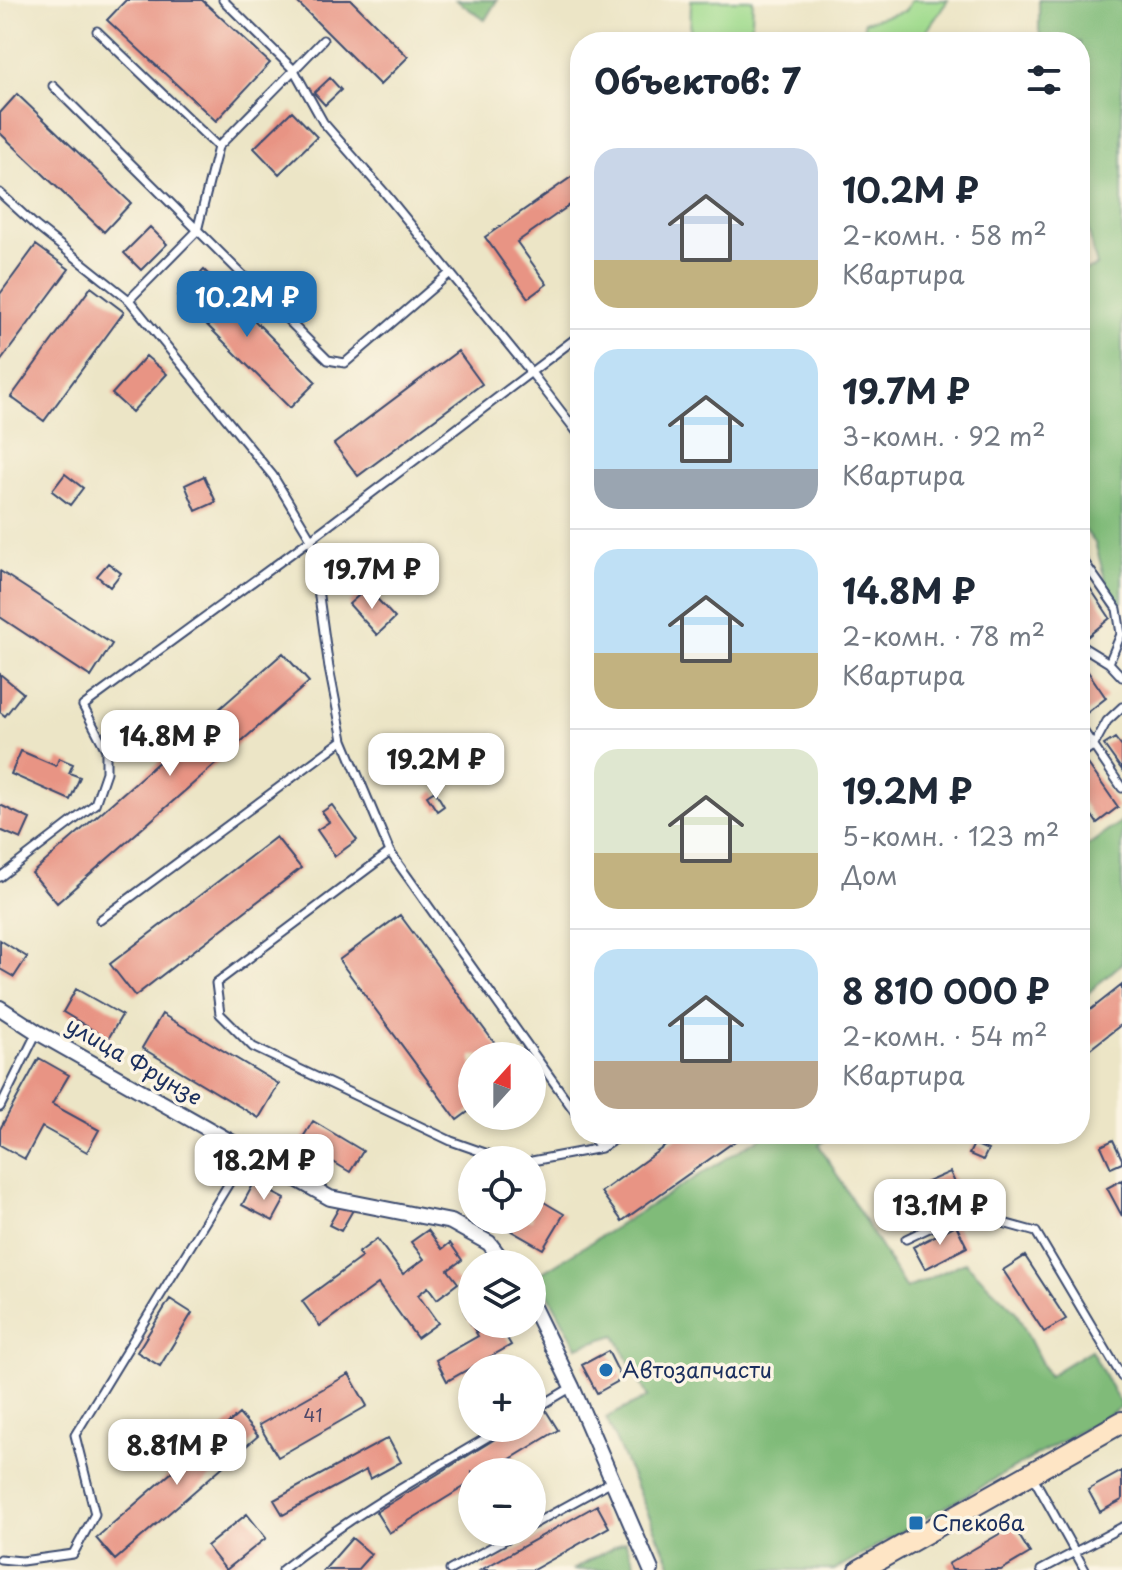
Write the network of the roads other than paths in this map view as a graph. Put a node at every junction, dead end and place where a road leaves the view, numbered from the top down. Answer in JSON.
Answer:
{"nodes":[{"id":1,"x":223,"y":0,"type":"edge"},
{"id":2,"x":97,"y":31,"type":"dead end"},
{"id":3,"x":323,"y":40,"type":"dead end"},
{"id":4,"x":294,"y":70,"type":"junction"},
{"id":5,"x":53,"y":86,"type":"dead end"},
{"id":6,"x":218,"y":147,"type":"junction"},
{"id":7,"x":0,"y":193,"type":"edge"},
{"id":8,"x":197,"y":231,"type":"junction"},
{"id":9,"x":450,"y":273,"type":"junction"},
{"id":10,"x":129,"y":300,"type":"junction"},
{"id":11,"x":570,"y":342,"type":"edge"},
{"id":12,"x":530,"y":371,"type":"junction"},
{"id":13,"x":570,"y":423,"type":"edge"},
{"id":14,"x":311,"y":539,"type":"junction"},
{"id":15,"x":1090,"y":570,"type":"edge"},
{"id":16,"x":1090,"y":651,"type":"edge"},
{"id":17,"x":1109,"y":663,"type":"junction"},
{"id":18,"x":1122,"y":677,"type":"edge"},
{"id":19,"x":1122,"y":707,"type":"edge"},
{"id":20,"x":343,"y":740,"type":"junction"},
{"id":21,"x":1090,"y":740,"type":"edge"},
{"id":22,"x":1094,"y":745,"type":"junction"},
{"id":23,"x":1090,"y":748,"type":"edge"},
{"id":24,"x":1122,"y":788,"type":"edge"},
{"id":25,"x":390,"y":852,"type":"junction"},
{"id":26,"x":0,"y":877,"type":"edge"},
{"id":27,"x":100,"y":920,"type":"dead end"},
{"id":28,"x":0,"y":1008,"type":"edge"},
{"id":29,"x":37,"y":1032,"type":"junction"},
{"id":30,"x":570,"y":1105,"type":"edge"},
{"id":31,"x":0,"y":1107,"type":"edge"},
{"id":32,"x":598,"y":1144,"type":"edge"},
{"id":33,"x":607,"y":1144,"type":"edge"},
{"id":34,"x":465,"y":1146,"type":"edge"},
{"id":35,"x":601,"y":1148,"type":"junction"},
{"id":36,"x":248,"y":1152,"type":"junction"},
{"id":37,"x":546,"y":1158,"type":"edge"},
{"id":38,"x":906,"y":1239,"type":"dead end"},
{"id":39,"x":494,"y":1250,"type":"edge"},
{"id":40,"x":546,"y":1334,"type":"edge"},
{"id":41,"x":1122,"y":1377,"type":"edge"},
{"id":42,"x":572,"y":1387,"type":"junction"},
{"id":43,"x":546,"y":1403,"type":"edge"},
{"id":44,"x":1122,"y":1422,"type":"edge"},
{"id":45,"x":479,"y":1442,"type":"edge"},
{"id":46,"x":1031,"y":1473,"type":"junction"},
{"id":47,"x":612,"y":1481,"type":"junction"},
{"id":48,"x":546,"y":1517,"type":"edge"},
{"id":49,"x":1122,"y":1527,"type":"edge"},
{"id":50,"x":494,"y":1546,"type":"edge"},
{"id":51,"x":1075,"y":1552,"type":"junction"},
{"id":52,"x":0,"y":1559,"type":"edge"},
{"id":53,"x":282,"y":1570,"type":"edge"},
{"id":54,"x":450,"y":1570,"type":"edge"},
{"id":55,"x":651,"y":1570,"type":"edge"},
{"id":56,"x":860,"y":1570,"type":"edge"},
{"id":57,"x":1041,"y":1570,"type":"edge"},
{"id":58,"x":1085,"y":1570,"type":"edge"}],
"edges":[{"from":1,"to":4,"type":"lane"},
{"from":2,"to":6,"type":"lane"},
{"from":3,"to":4,"type":"lane"},
{"from":4,"to":6,"type":"lane"},
{"from":4,"to":9,"type":"lane"},
{"from":5,"to":8,"type":"lane"},
{"from":6,"to":8,"type":"lane"},
{"from":7,"to":10,"type":"lane"},
{"from":8,"to":9,"type":"lane"},
{"from":8,"to":10,"type":"lane"},
{"from":9,"to":12,"type":"lane"},
{"from":10,"to":14,"type":"lane"},
{"from":11,"to":12,"type":"lane"},
{"from":12,"to":13,"type":"lane"},
{"from":12,"to":14,"type":"lane"},
{"from":14,"to":20,"type":"lane"},
{"from":14,"to":26,"type":"lane"},
{"from":15,"to":17,"type":"lane"},
{"from":16,"to":17,"type":"lane"},
{"from":17,"to":18,"type":"lane"},
{"from":19,"to":22,"type":"lane"},
{"from":20,"to":25,"type":"lane"},
{"from":20,"to":27,"type":"lane"},
{"from":21,"to":22,"type":"lane"},
{"from":22,"to":23,"type":"lane"},
{"from":22,"to":24,"type":"lane"},
{"from":25,"to":30,"type":"lane"},
{"from":25,"to":34,"type":"lane"},
{"from":28,"to":29,"type":"street","name":"улица Фрунзе"},
{"from":29,"to":31,"type":"lane"},
{"from":29,"to":36,"type":"street","name":"улица Фрунзе"},
{"from":32,"to":35,"type":"lane"},
{"from":33,"to":35,"type":"lane"},
{"from":35,"to":37,"type":"lane"},
{"from":36,"to":39,"type":"street","name":"улица Фрунзе"},
{"from":36,"to":52,"type":"lane"},
{"from":38,"to":41,"type":"lane"},
{"from":40,"to":42,"type":"street"},
{"from":42,"to":43,"type":"lane"},
{"from":42,"to":47,"type":"street"},
{"from":44,"to":46,"type":"main road"},
{"from":45,"to":53,"type":"lane"},
{"from":46,"to":51,"type":"lane"},
{"from":46,"to":56,"type":"main road"},
{"from":47,"to":48,"type":"lane"},
{"from":47,"to":55,"type":"street"},
{"from":49,"to":51,"type":"lane"},
{"from":50,"to":54,"type":"lane"},
{"from":51,"to":57,"type":"lane"},
{"from":51,"to":58,"type":"lane"}]}
